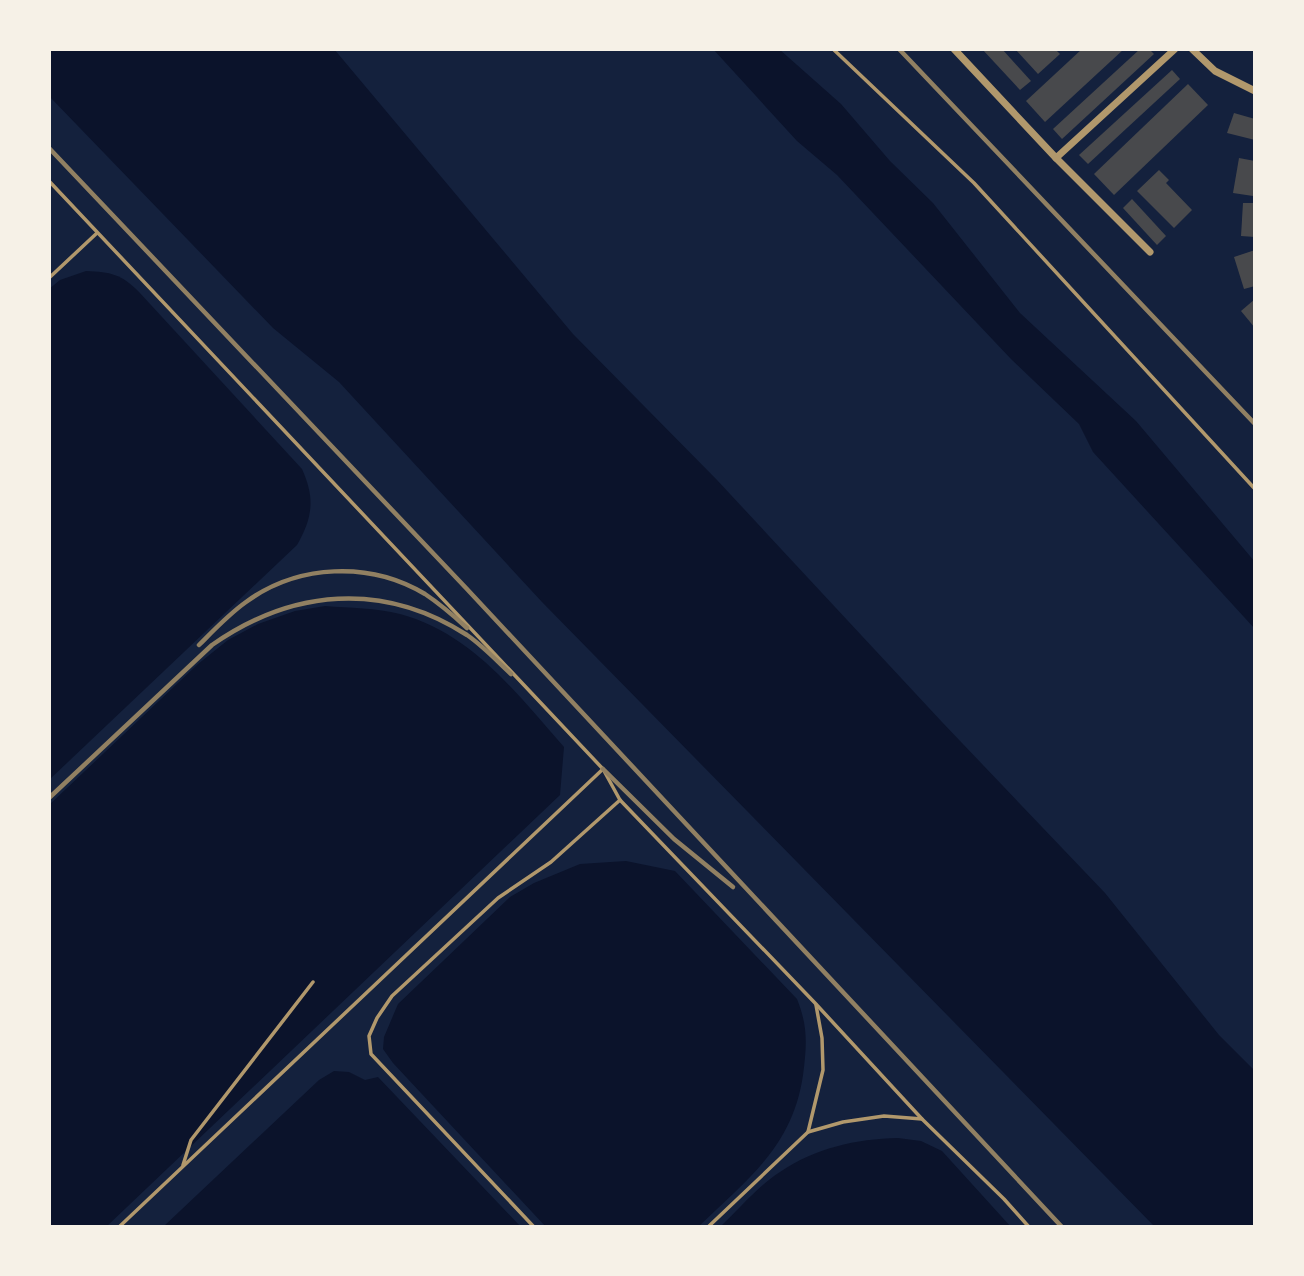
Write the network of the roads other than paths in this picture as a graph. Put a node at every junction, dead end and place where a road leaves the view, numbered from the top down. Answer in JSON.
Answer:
{"nodes":[{"id":1,"x":833,"y":49,"type":"edge"},
{"id":2,"x":954,"y":49,"type":"edge"},
{"id":3,"x":1175,"y":49,"type":"edge"},
{"id":4,"x":1192,"y":49,"type":"edge"},
{"id":5,"x":1255,"y":91,"type":"edge"},
{"id":6,"x":1056,"y":158,"type":"junction"},
{"id":7,"x":49,"y":181,"type":"edge"},
{"id":8,"x":97,"y":233,"type":"junction"},
{"id":9,"x":1150,"y":252,"type":"dead end"},
{"id":10,"x":49,"y":278,"type":"edge"},
{"id":11,"x":1255,"y":489,"type":"edge"},
{"id":12,"x":603,"y":769,"type":"junction"},
{"id":13,"x":620,"y":800,"type":"junction"},
{"id":14,"x":313,"y":982,"type":"dead end"},
{"id":15,"x":815,"y":1003,"type":"junction"},
{"id":16,"x":922,"y":1119,"type":"junction"},
{"id":17,"x":808,"y":1132,"type":"junction"},
{"id":18,"x":183,"y":1167,"type":"junction"},
{"id":19,"x":119,"y":1227,"type":"edge"},
{"id":20,"x":534,"y":1227,"type":"edge"},
{"id":21,"x":708,"y":1227,"type":"edge"},
{"id":22,"x":1029,"y":1227,"type":"edge"}],
"edges":[{"from":1,"to":11,"type":"lane"},
{"from":2,"to":6,"type":"street"},
{"from":3,"to":6,"type":"street"},
{"from":4,"to":5,"type":"street"},
{"from":6,"to":9,"type":"street"},
{"from":7,"to":8,"type":"lane"},
{"from":8,"to":10,"type":"lane"},
{"from":8,"to":12,"type":"lane"},
{"from":12,"to":13,"type":"lane"},
{"from":12,"to":18,"type":"lane"},
{"from":13,"to":15,"type":"lane"},
{"from":13,"to":20,"type":"lane"},
{"from":14,"to":18,"type":"lane"},
{"from":15,"to":16,"type":"lane"},
{"from":15,"to":17,"type":"lane"},
{"from":16,"to":17,"type":"lane"},
{"from":16,"to":22,"type":"lane"},
{"from":17,"to":21,"type":"lane"},
{"from":18,"to":19,"type":"lane"}]}
